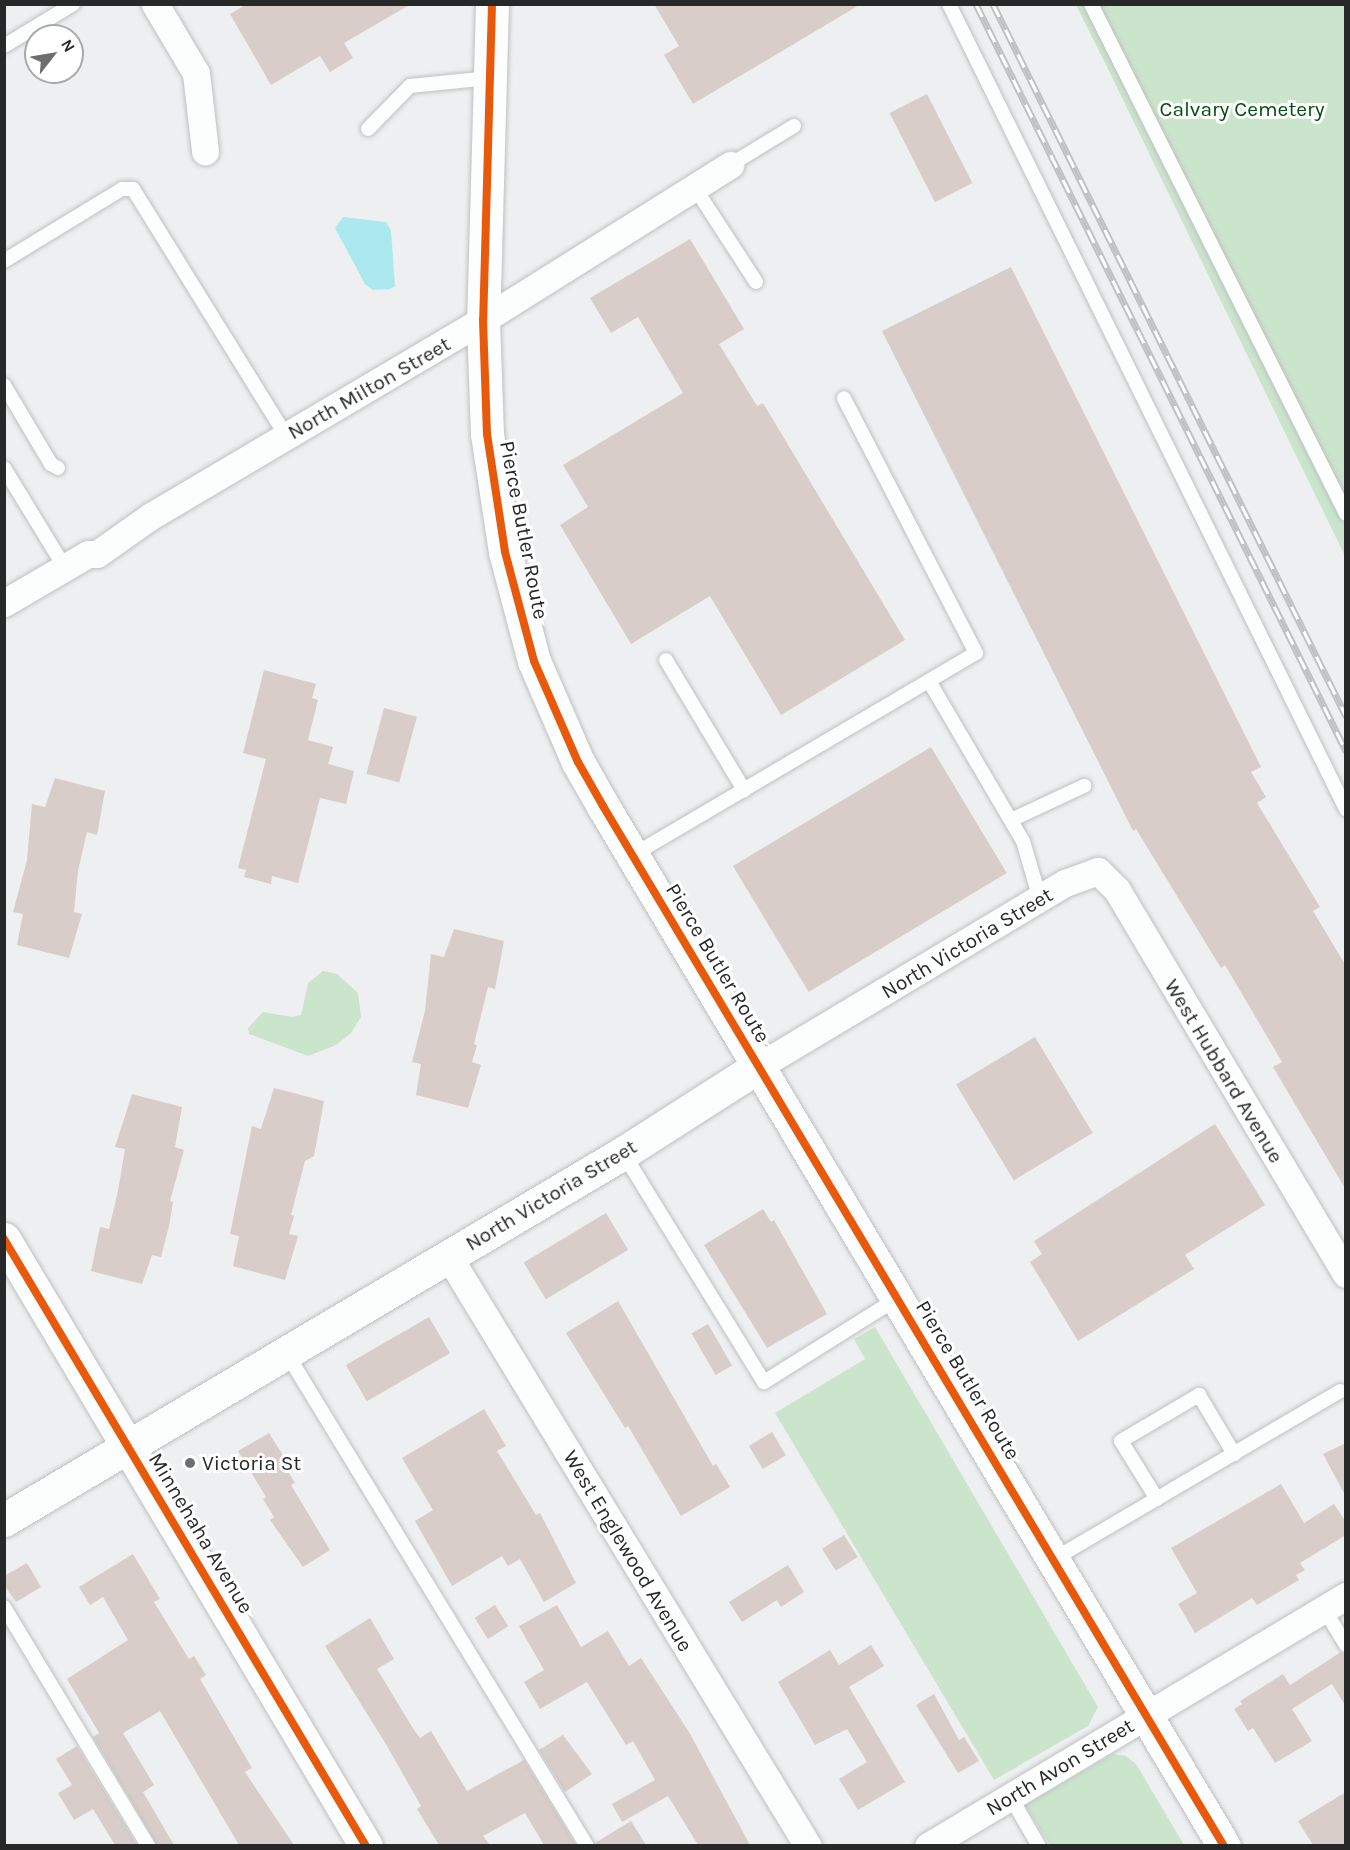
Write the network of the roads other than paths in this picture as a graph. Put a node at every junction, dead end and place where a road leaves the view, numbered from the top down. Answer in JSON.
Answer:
{"nodes":[{"id":1,"x":73,"y":4,"type":"edge"},
{"id":2,"x":155,"y":4,"type":"edge"},
{"id":3,"x":492,"y":4,"type":"edge"},
{"id":4,"x":949,"y":4,"type":"edge"},
{"id":5,"x":1091,"y":4,"type":"edge"},
{"id":6,"x":4,"y":46,"type":"edge"},
{"id":7,"x":490,"y":78,"type":"junction"},
{"id":8,"x":794,"y":126,"type":"dead end"},
{"id":9,"x":368,"y":129,"type":"dead end"},
{"id":10,"x":205,"y":151,"type":"dead end"},
{"id":11,"x":730,"y":165,"type":"joint"},
{"id":12,"x":695,"y":188,"type":"junction"},
{"id":13,"x":4,"y":261,"type":"edge"},
{"id":14,"x":756,"y":282,"type":"dead end"},
{"id":15,"x":483,"y":320,"type":"junction"},
{"id":16,"x":4,"y":385,"type":"edge"},
{"id":17,"x":844,"y":398,"type":"dead end"},
{"id":18,"x":286,"y":436,"type":"junction"},
{"id":19,"x":4,"y":468,"type":"edge"},
{"id":20,"x":58,"y":468,"type":"dead end"},
{"id":21,"x":1346,"y":514,"type":"edge"},
{"id":22,"x":64,"y":568,"type":"junction"},
{"id":23,"x":4,"y":603,"type":"edge"},
{"id":24,"x":666,"y":660,"type":"dead end"},
{"id":25,"x":929,"y":681,"type":"junction"},
{"id":26,"x":1084,"y":786,"type":"dead end"},
{"id":27,"x":744,"y":790,"type":"junction"},
{"id":28,"x":1346,"y":808,"type":"edge"},
{"id":29,"x":1011,"y":820,"type":"junction"},
{"id":30,"x":633,"y":855,"type":"junction"},
{"id":31,"x":1098,"y":871,"type":"joint"},
{"id":32,"x":1040,"y":898,"type":"junction"},
{"id":33,"x":759,"y":1066,"type":"junction"},
{"id":34,"x":623,"y":1153,"type":"junction"},
{"id":35,"x":4,"y":1239,"type":"edge"},
{"id":36,"x":449,"y":1257,"type":"junction"},
{"id":37,"x":1346,"y":1274,"type":"edge"},
{"id":38,"x":899,"y":1298,"type":"junction"},
{"id":39,"x":287,"y":1354,"type":"junction"},
{"id":40,"x":1340,"y":1391,"type":"dead end"},
{"id":41,"x":128,"y":1446,"type":"junction"},
{"id":42,"x":1234,"y":1454,"type":"junction"},
{"id":43,"x":1156,"y":1499,"type":"junction"},
{"id":44,"x":4,"y":1520,"type":"edge"},
{"id":45,"x":1054,"y":1559,"type":"junction"},
{"id":46,"x":1335,"y":1603,"type":"edge"},
{"id":47,"x":4,"y":1607,"type":"edge"},
{"id":48,"x":1346,"y":1645,"type":"edge"},
{"id":49,"x":1147,"y":1716,"type":"junction"},
{"id":50,"x":1010,"y":1796,"type":"junction"},
{"id":51,"x":148,"y":1845,"type":"edge"},
{"id":52,"x":366,"y":1845,"type":"edge"},
{"id":53,"x":587,"y":1845,"type":"edge"},
{"id":54,"x":808,"y":1845,"type":"edge"},
{"id":55,"x":928,"y":1845,"type":"edge"},
{"id":56,"x":1039,"y":1845,"type":"edge"},
{"id":57,"x":1224,"y":1845,"type":"edge"}],
"edges":[{"from":1,"to":6,"type":"lane"},
{"from":2,"to":10,"type":"street"},
{"from":3,"to":7,"type":"main road","name":"Pierce Butler Route"},
{"from":4,"to":28,"type":"lane"},
{"from":5,"to":21,"type":"lane"},
{"from":7,"to":9,"type":"lane"},
{"from":7,"to":15,"type":"main road","name":"Pierce Butler Route"},
{"from":8,"to":11,"type":"lane"},
{"from":11,"to":12,"type":"street","name":"North Milton Street"},
{"from":12,"to":14,"type":"lane"},
{"from":12,"to":15,"type":"street","name":"North Milton Street"},
{"from":13,"to":18,"type":"lane"},
{"from":15,"to":18,"type":"street","name":"North Milton Street"},
{"from":15,"to":30,"type":"main road","name":"Pierce Butler Route"},
{"from":16,"to":20,"type":"lane"},
{"from":17,"to":25,"type":"lane"},
{"from":18,"to":22,"type":"street","name":"North Milton Street"},
{"from":19,"to":22,"type":"lane"},
{"from":22,"to":23,"type":"street","name":"North Milton Street"},
{"from":24,"to":27,"type":"lane"},
{"from":25,"to":27,"type":"lane"},
{"from":25,"to":29,"type":"lane"},
{"from":26,"to":29,"type":"lane"},
{"from":27,"to":30,"type":"lane"},
{"from":29,"to":32,"type":"lane"},
{"from":30,"to":33,"type":"main road","name":"Pierce Butler Route"},
{"from":31,"to":32,"type":"street","name":"North Victoria Street"},
{"from":31,"to":37,"type":"street","name":"West Hubbard Avenue"},
{"from":32,"to":33,"type":"street","name":"North Victoria Street"},
{"from":33,"to":34,"type":"main road","name":"North Victoria Street"},
{"from":33,"to":38,"type":"main road","name":"Pierce Butler Route"},
{"from":34,"to":36,"type":"main road","name":"North Victoria Street"},
{"from":34,"to":38,"type":"lane"},
{"from":35,"to":41,"type":"main road","name":"Minnehaha Avenue"},
{"from":36,"to":39,"type":"main road","name":"North Victoria Street"},
{"from":36,"to":54,"type":"street","name":"West Englewood Avenue"},
{"from":38,"to":45,"type":"main road","name":"Pierce Butler Route"},
{"from":39,"to":41,"type":"main road","name":"North Victoria Street"},
{"from":39,"to":53,"type":"lane"},
{"from":40,"to":42,"type":"lane"},
{"from":41,"to":44,"type":"main road","name":"North Victoria Street"},
{"from":41,"to":52,"type":"main road","name":"Minnehaha Avenue"},
{"from":42,"to":43,"type":"lane"},
{"from":42,"to":43,"type":"lane"},
{"from":43,"to":45,"type":"lane"},
{"from":45,"to":49,"type":"main road","name":"Pierce Butler Route"},
{"from":46,"to":48,"type":"lane"},
{"from":46,"to":49,"type":"street","name":"North Avon Street"},
{"from":47,"to":51,"type":"lane"},
{"from":49,"to":50,"type":"street","name":"North Avon Street"},
{"from":49,"to":57,"type":"main road","name":"Pierce Butler Route"},
{"from":50,"to":55,"type":"street","name":"North Avon Street"},
{"from":50,"to":56,"type":"lane"}]}
